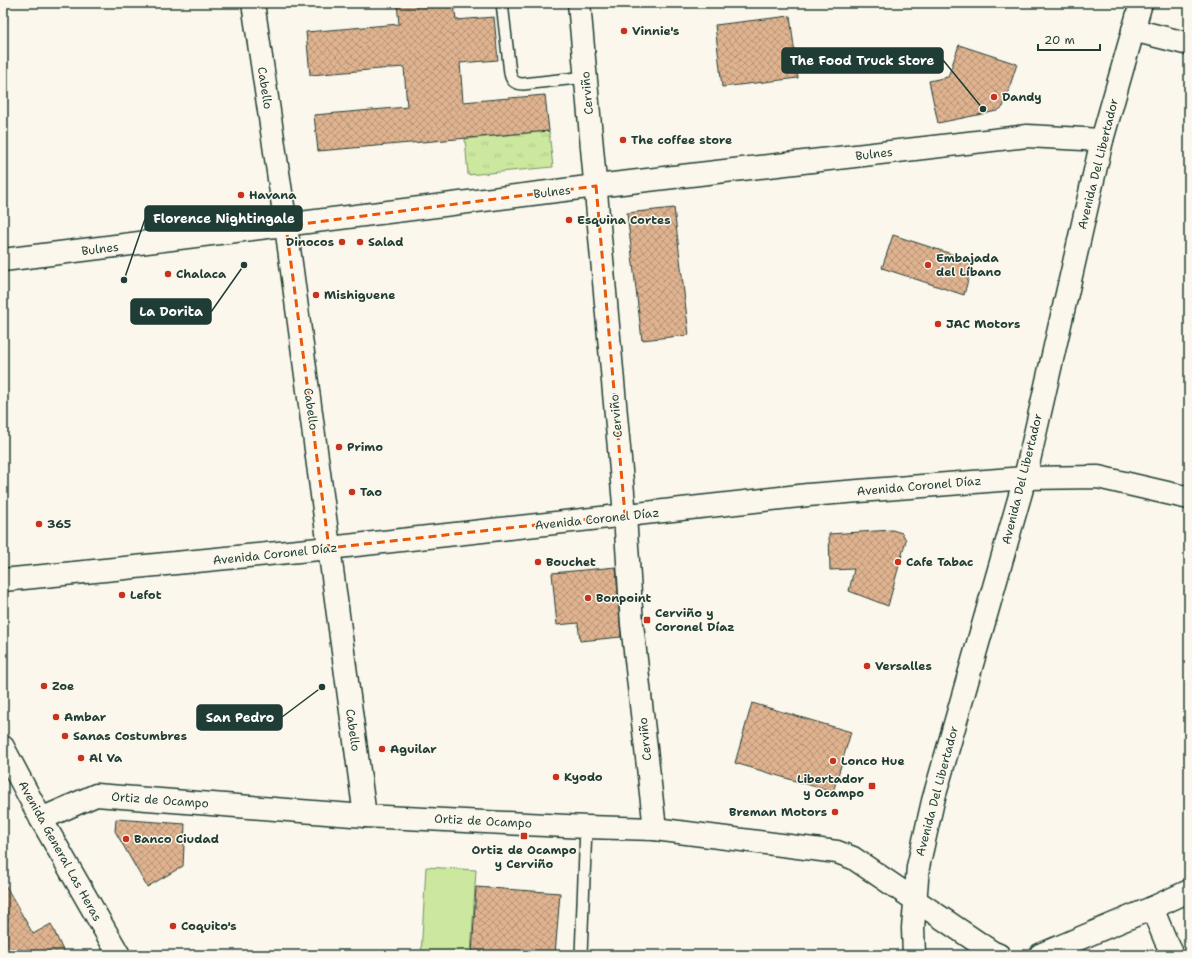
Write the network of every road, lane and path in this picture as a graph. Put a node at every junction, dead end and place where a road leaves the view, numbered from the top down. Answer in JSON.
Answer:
{"nodes":[{"id":1,"x":253,"y":3,"type":"edge"},
{"id":2,"x":502,"y":3,"type":"edge"},
{"id":3,"x":579,"y":3,"type":"edge"},
{"id":4,"x":1141,"y":3,"type":"edge"},
{"id":5,"x":1134,"y":30,"type":"junction"},
{"id":6,"x":1189,"y":44,"type":"edge"},
{"id":7,"x":586,"y":77,"type":"junction"},
{"id":8,"x":1102,"y":140,"type":"junction"},
{"id":9,"x":596,"y":186,"type":"junction"},
{"id":10,"x":286,"y":226,"type":"junction"},
{"id":11,"x":3,"y":260,"type":"edge"},
{"id":12,"x":1025,"y":478,"type":"junction"},
{"id":13,"x":1189,"y":498,"type":"edge"},
{"id":14,"x":625,"y":515,"type":"junction"},
{"id":15,"x":330,"y":548,"type":"junction"},
{"id":16,"x":3,"y":580,"type":"edge"},
{"id":17,"x":3,"y":747,"type":"edge"},
{"id":18,"x":365,"y":816,"type":"junction"},
{"id":19,"x":41,"y":819,"type":"junction"},
{"id":20,"x":586,"y":827,"type":"junction"},
{"id":21,"x":655,"y":828,"type":"junction"},
{"id":22,"x":1189,"y":890,"type":"edge"},
{"id":23,"x":915,"y":900,"type":"junction"},
{"id":24,"x":1152,"y":908,"type":"junction"},
{"id":25,"x":119,"y":955,"type":"edge"},
{"id":26,"x":581,"y":955,"type":"edge"},
{"id":27,"x":914,"y":955,"type":"edge"},
{"id":28,"x":999,"y":955,"type":"edge"},
{"id":29,"x":1040,"y":955,"type":"edge"},
{"id":30,"x":1173,"y":955,"type":"edge"}],
"edges":[{"from":1,"to":10,"type":"street","name":"Cabello"},
{"from":2,"to":7,"type":"lane"},
{"from":3,"to":7,"type":"street","name":"Cerviño"},
{"from":4,"to":5,"type":"street","name":"Avenida Del Libertador"},
{"from":5,"to":6,"type":"street"},
{"from":5,"to":8,"type":"street","name":"Avenida Del Libertador"},
{"from":7,"to":9,"type":"street","name":"Cerviño"},
{"from":8,"to":9,"type":"street","name":"Bulnes"},
{"from":8,"to":12,"type":"street","name":"Avenida Del Libertador"},
{"from":9,"to":10,"type":"street","name":"Bulnes"},
{"from":9,"to":14,"type":"street","name":"Cerviño"},
{"from":10,"to":11,"type":"street","name":"Bulnes"},
{"from":10,"to":15,"type":"street","name":"Cabello"},
{"from":12,"to":13,"type":"street","name":"Avenida Coronel Díaz"},
{"from":12,"to":14,"type":"street","name":"Avenida Coronel Díaz"},
{"from":12,"to":23,"type":"street","name":"Avenida Del Libertador"},
{"from":14,"to":15,"type":"street","name":"Avenida Coronel Díaz"},
{"from":14,"to":21,"type":"street","name":"Cerviño"},
{"from":15,"to":16,"type":"street","name":"Avenida Coronel Díaz"},
{"from":15,"to":18,"type":"street","name":"Cabello"},
{"from":17,"to":19,"type":"street","name":"Avenida General Las Heras"},
{"from":18,"to":19,"type":"street","name":"Ortiz de Ocampo"},
{"from":18,"to":20,"type":"street","name":"Ortiz de Ocampo"},
{"from":19,"to":25,"type":"street","name":"Avenida General Las Heras"},
{"from":20,"to":21,"type":"street","name":"Ortiz de Ocampo"},
{"from":20,"to":26,"type":"lane"},
{"from":21,"to":23,"type":"street","name":"Ortiz de Ocampo"},
{"from":22,"to":24,"type":"street"},
{"from":23,"to":27,"type":"street","name":"Avenida Del Libertador"},
{"from":23,"to":28,"type":"street","name":"Ortiz de Ocampo"},
{"from":24,"to":29,"type":"street"},
{"from":24,"to":30,"type":"street"}]}
